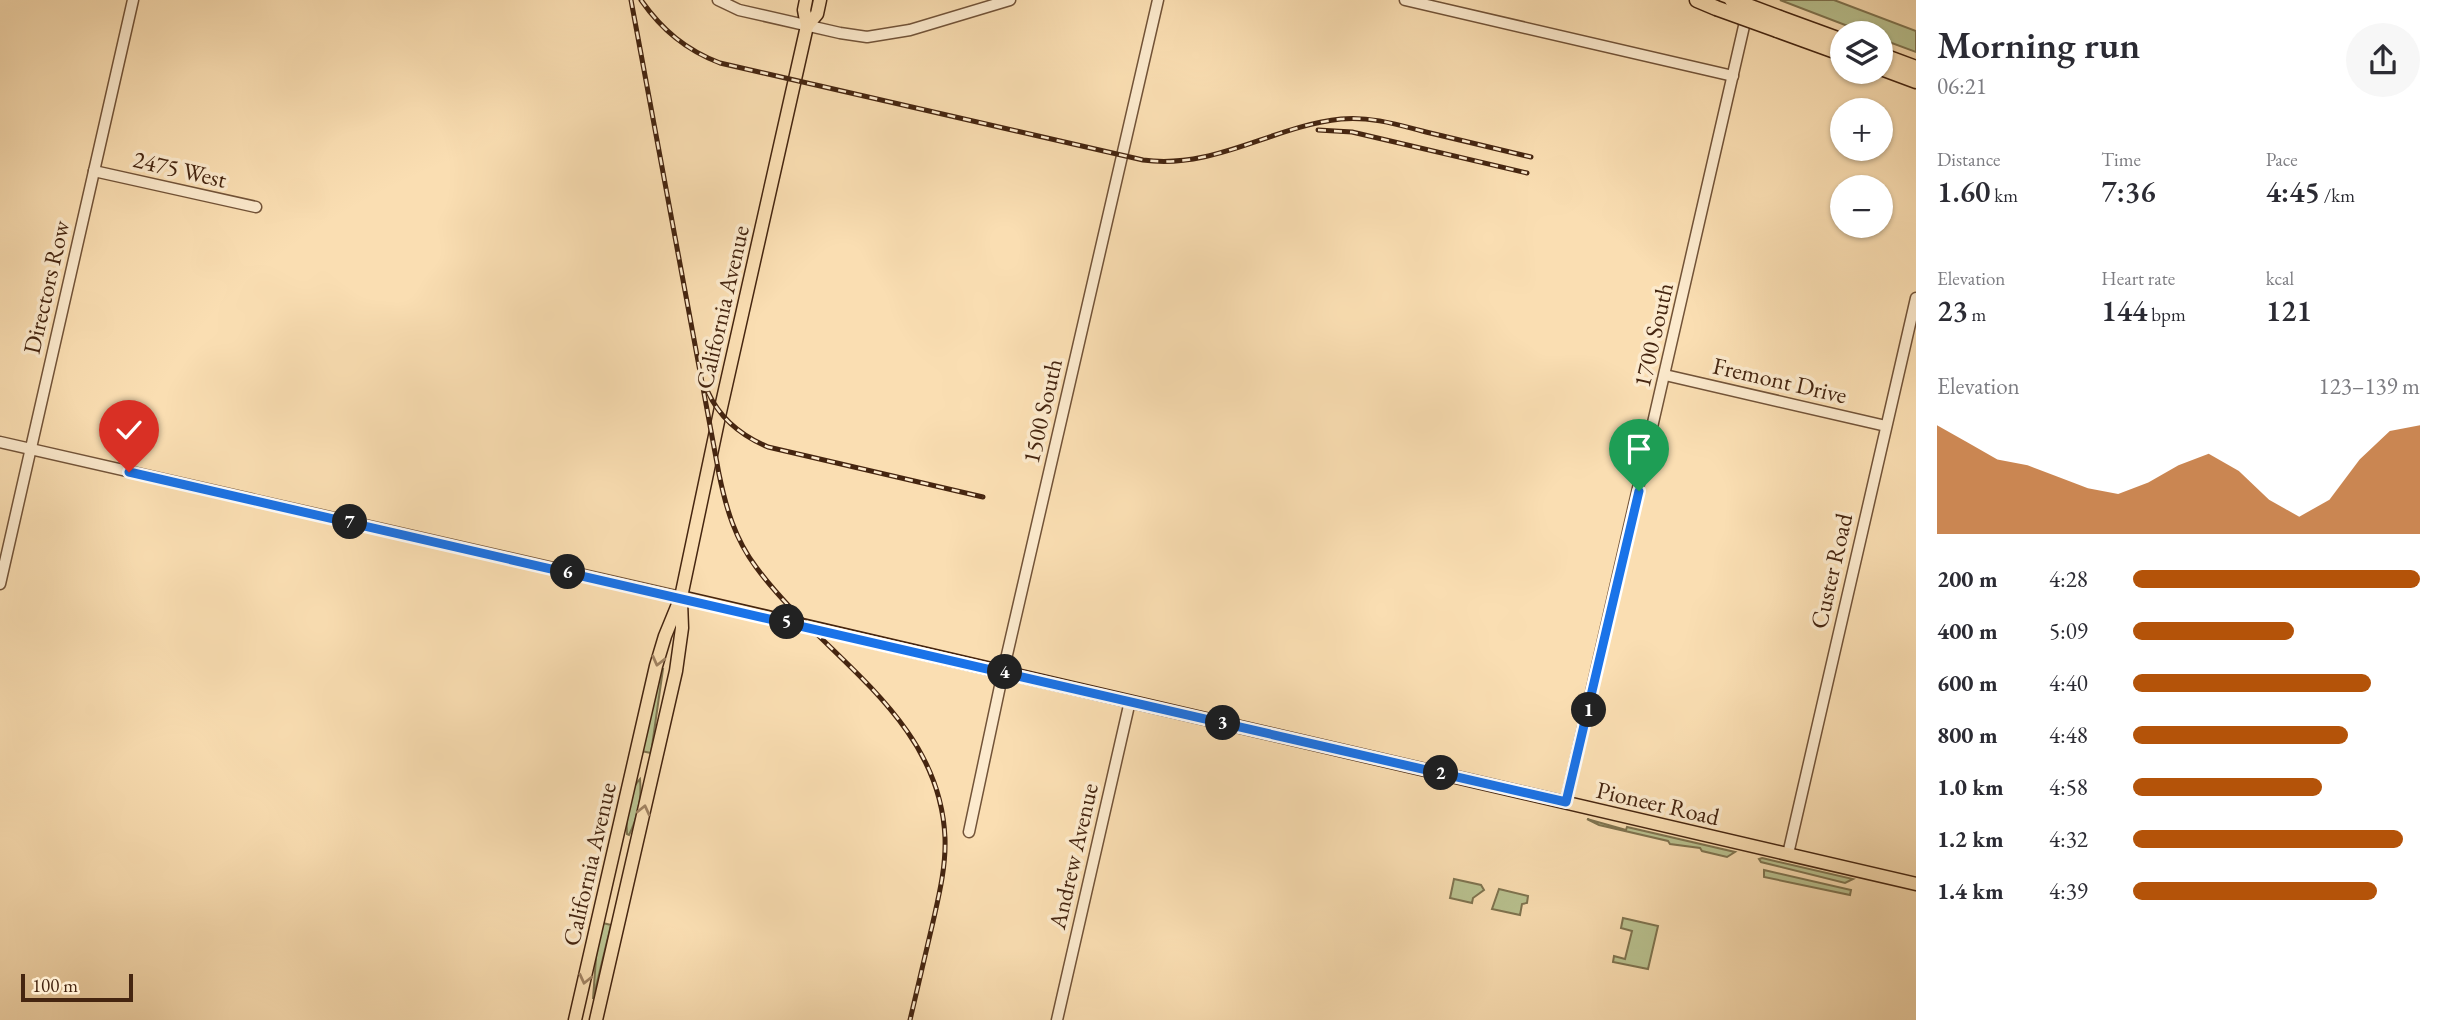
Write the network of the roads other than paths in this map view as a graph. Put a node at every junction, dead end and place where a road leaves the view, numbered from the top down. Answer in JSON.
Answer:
{"nodes":[{"id":1,"x":133,"y":0,"type":"edge"},
{"id":2,"x":718,"y":0,"type":"edge"},
{"id":3,"x":806,"y":0,"type":"edge"},
{"id":4,"x":820,"y":0,"type":"edge"},
{"id":5,"x":1010,"y":0,"type":"edge"},
{"id":6,"x":1158,"y":0,"type":"edge"},
{"id":7,"x":1405,"y":0,"type":"edge"},
{"id":8,"x":1697,"y":0,"type":"edge"},
{"id":9,"x":1732,"y":0,"type":"edge"},
{"id":10,"x":1750,"y":0,"type":"edge"},
{"id":11,"x":1778,"y":24,"type":"junction"},
{"id":12,"x":807,"y":26,"type":"junction"},
{"id":13,"x":1830,"y":38,"type":"edge"},
{"id":14,"x":1830,"y":48,"type":"edge"},
{"id":15,"x":1893,"y":59,"type":"edge"},
{"id":16,"x":1916,"y":68,"type":"edge"},
{"id":17,"x":1893,"y":72,"type":"edge"},
{"id":18,"x":1733,"y":76,"type":"junction"},
{"id":19,"x":1916,"y":81,"type":"edge"},
{"id":20,"x":94,"y":171,"type":"junction"},
{"id":21,"x":256,"y":207,"type":"dead end"},
{"id":22,"x":1916,"y":298,"type":"edge"},
{"id":23,"x":1665,"y":375,"type":"junction"},
{"id":24,"x":1886,"y":426,"type":"junction"},
{"id":25,"x":0,"y":442,"type":"edge"},
{"id":26,"x":31,"y":449,"type":"junction"},
{"id":27,"x":0,"y":584,"type":"edge"},
{"id":28,"x":681,"y":597,"type":"junction"},
{"id":29,"x":1003,"y":672,"type":"junction"},
{"id":30,"x":1130,"y":701,"type":"junction"},
{"id":31,"x":632,"y":770,"type":"junction"},
{"id":32,"x":652,"y":775,"type":"junction"},
{"id":33,"x":1566,"y":802,"type":"junction"},
{"id":34,"x":969,"y":832,"type":"dead end"},
{"id":35,"x":615,"y":848,"type":"junction"},
{"id":36,"x":634,"y":852,"type":"junction"},
{"id":37,"x":1788,"y":854,"type":"junction"},
{"id":38,"x":1916,"y":884,"type":"edge"},
{"id":39,"x":605,"y":888,"type":"junction"},
{"id":40,"x":625,"y":892,"type":"junction"},
{"id":41,"x":576,"y":1015,"type":"edge"},
{"id":42,"x":596,"y":1017,"type":"edge"},
{"id":43,"x":1057,"y":1020,"type":"edge"}],
"edges":[{"from":1,"to":20,"type":"street","name":"Directors Row"},
{"from":2,"to":12,"type":"street"},
{"from":3,"to":12,"type":"main road","name":"California Avenue"},
{"from":4,"to":12,"type":"main road","name":"California Avenue"},
{"from":5,"to":12,"type":"street"},
{"from":6,"to":29,"type":"street","name":"1500 South"},
{"from":7,"to":18,"type":"street"},
{"from":8,"to":11,"type":"highway","bridge":true},
{"from":9,"to":11,"type":"highway","bridge":true},
{"from":10,"to":18,"type":"street","name":"1700 South"},
{"from":11,"to":13,"type":"highway"},
{"from":11,"to":14,"type":"highway"},
{"from":12,"to":28,"type":"main road","name":"California Avenue"},
{"from":15,"to":16,"type":"highway"},
{"from":17,"to":19,"type":"highway"},
{"from":18,"to":23,"type":"street","name":"1700 South"},
{"from":20,"to":21,"type":"street","name":"2475 West"},
{"from":20,"to":26,"type":"street","name":"Directors Row"},
{"from":22,"to":24,"type":"street","name":"Custer Road"},
{"from":23,"to":24,"type":"street","name":"Fremont Drive"},
{"from":23,"to":33,"type":"street","name":"1700 South"},
{"from":24,"to":37,"type":"street","name":"Custer Road"},
{"from":25,"to":26,"type":"street","name":"Pioneer Road"},
{"from":26,"to":27,"type":"street","name":"Directors Row"},
{"from":26,"to":28,"type":"street","name":"Pioneer Road"},
{"from":28,"to":29,"type":"main road","name":"Pioneer Road"},
{"from":28,"to":31,"type":"main road","name":"California Avenue","one_way":true},
{"from":28,"to":32,"type":"main road","name":"California Avenue"},
{"from":29,"to":30,"type":"main road","name":"Pioneer Road"},
{"from":29,"to":34,"type":"street","name":"1500 South"},
{"from":30,"to":33,"type":"main road","name":"Pioneer Road"},
{"from":30,"to":43,"type":"street","name":"Andrew Avenue"},
{"from":31,"to":32,"type":"main road"},
{"from":31,"to":35,"type":"main road","name":"California Avenue"},
{"from":36,"to":32,"type":"main road","name":"California Avenue","one_way":true},
{"from":33,"to":37,"type":"main road","name":"Pioneer Road"},
{"from":35,"to":36,"type":"main road"},
{"from":35,"to":39,"type":"main road","name":"California Avenue"},
{"from":36,"to":40,"type":"main road","name":"California Avenue"},
{"from":37,"to":38,"type":"main road","name":"Pioneer Road"},
{"from":39,"to":40,"type":"main road"},
{"from":39,"to":41,"type":"main road","name":"California Avenue","one_way":true},
{"from":40,"to":42,"type":"main road","name":"California Avenue"},
{"from":41,"to":42,"type":"main road"}]}
